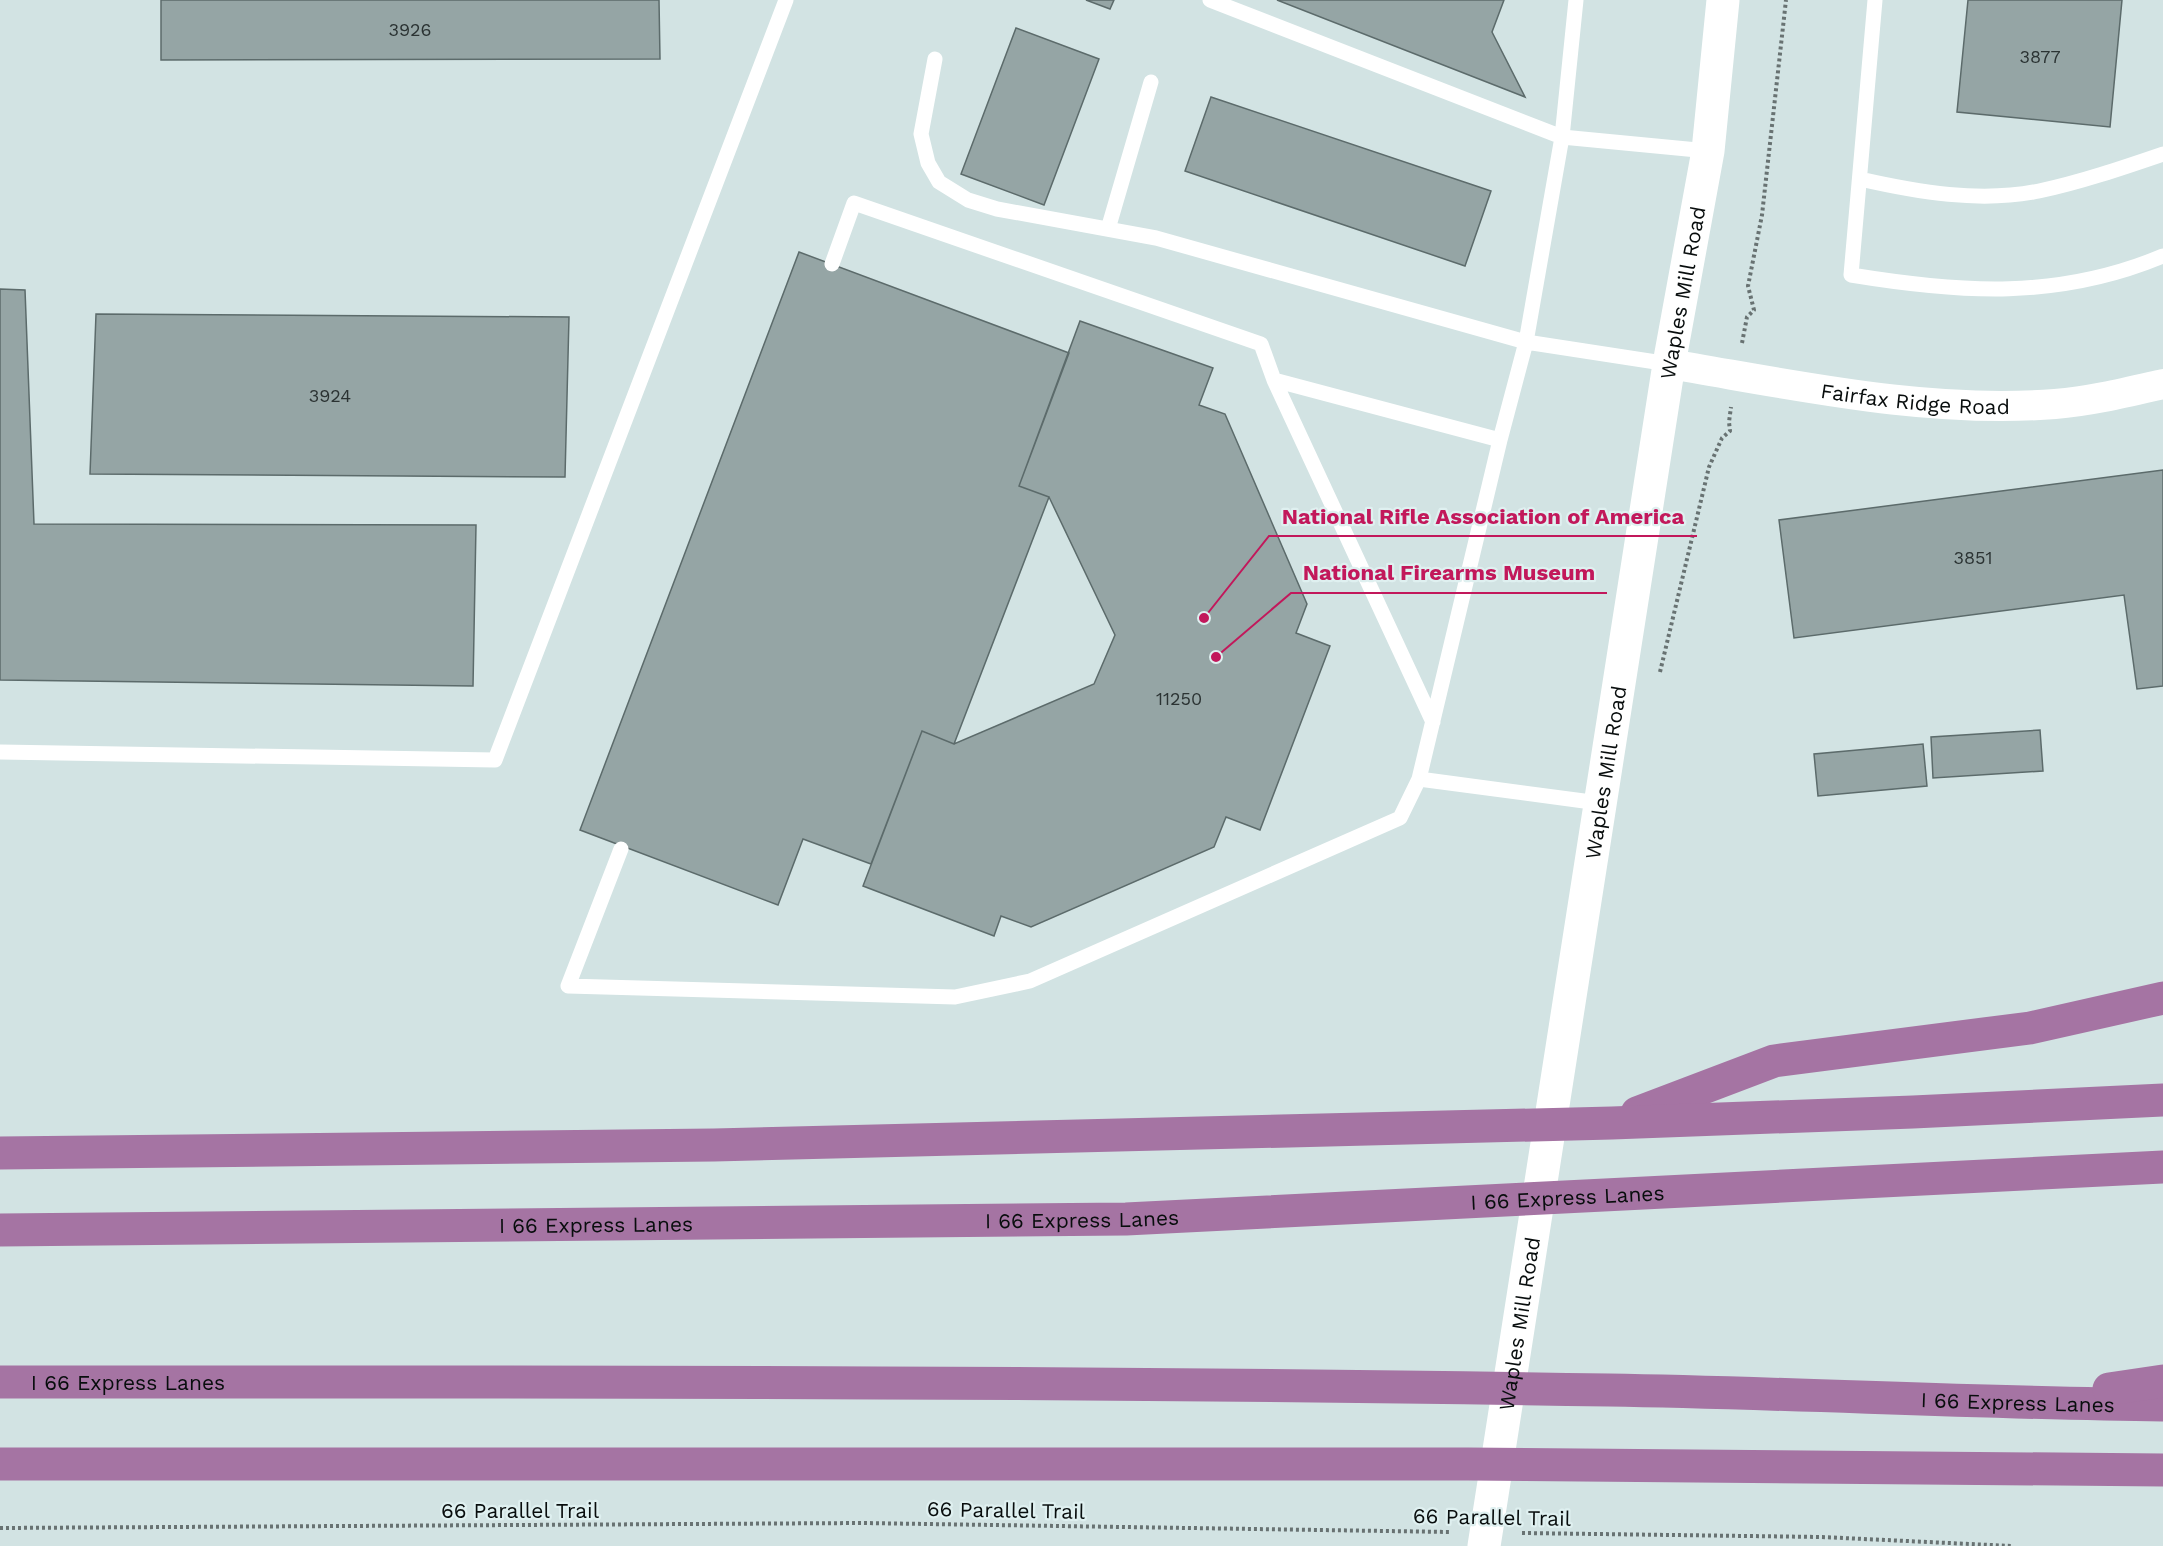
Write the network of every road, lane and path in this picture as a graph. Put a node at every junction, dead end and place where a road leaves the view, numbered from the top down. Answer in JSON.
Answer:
{"nodes":[{"id":1,"x":786,"y":0,"type":"edge"},
{"id":2,"x":1210,"y":0,"type":"edge"},
{"id":3,"x":1576,"y":0,"type":"edge"},
{"id":4,"x":1723,"y":0,"type":"edge"},
{"id":5,"x":1786,"y":0,"type":"edge"},
{"id":6,"x":1875,"y":0,"type":"edge"},
{"id":7,"x":935,"y":59,"type":"dead end"},
{"id":8,"x":1151,"y":82,"type":"dead end"},
{"id":9,"x":1562,"y":137,"type":"junction"},
{"id":10,"x":1708,"y":151,"type":"junction"},
{"id":11,"x":2163,"y":154,"type":"edge"},
{"id":12,"x":1860,"y":179,"type":"junction"},
{"id":13,"x":1108,"y":229,"type":"junction"},
{"id":14,"x":2163,"y":256,"type":"edge"},
{"id":15,"x":832,"y":264,"type":"dead end"},
{"id":16,"x":1526,"y":342,"type":"junction"},
{"id":17,"x":1669,"y":364,"type":"junction"},
{"id":18,"x":1736,"y":375,"type":"junction"},
{"id":19,"x":1274,"y":380,"type":"junction"},
{"id":20,"x":2163,"y":384,"type":"edge"},
{"id":21,"x":1500,"y":440,"type":"junction"},
{"id":22,"x":1659,"y":673,"type":"dead end"},
{"id":23,"x":1433,"y":722,"type":"junction"},
{"id":24,"x":0,"y":752,"type":"edge"},
{"id":25,"x":1419,"y":779,"type":"junction"},
{"id":26,"x":1599,"y":803,"type":"junction"},
{"id":27,"x":621,"y":849,"type":"dead end"},
{"id":28,"x":2163,"y":998,"type":"edge"},
{"id":29,"x":2163,"y":1100,"type":"edge"},
{"id":30,"x":1612,"y":1123,"type":"junction"},
{"id":31,"x":0,"y":1153,"type":"edge"},
{"id":32,"x":2163,"y":1167,"type":"edge"},
{"id":33,"x":0,"y":1230,"type":"edge"},
{"id":34,"x":2163,"y":1381,"type":"edge"},
{"id":35,"x":0,"y":1382,"type":"edge"},
{"id":36,"x":2009,"y":1403,"type":"junction"},
{"id":37,"x":2163,"y":1405,"type":"edge"},
{"id":38,"x":0,"y":1464,"type":"edge"},
{"id":39,"x":2163,"y":1470,"type":"edge"},
{"id":40,"x":0,"y":1528,"type":"edge"},
{"id":41,"x":1454,"y":1532,"type":"dead end"},
{"id":42,"x":1514,"y":1533,"type":"dead end"},
{"id":43,"x":1484,"y":1546,"type":"edge"},
{"id":44,"x":2012,"y":1546,"type":"edge"}],
"edges":[{"from":1,"to":24,"type":"lane"},
{"from":2,"to":9,"type":"lane"},
{"from":3,"to":9,"type":"lane"},
{"from":4,"to":10,"type":"main road","name":"Waples Mill Road"},
{"from":5,"to":18,"type":"path"},
{"from":6,"to":12,"type":"lane"},
{"from":7,"to":13,"type":"lane"},
{"from":8,"to":13,"type":"lane"},
{"from":9,"to":10,"type":"lane"},
{"from":9,"to":16,"type":"lane"},
{"from":10,"to":17,"type":"main road","name":"Waples Mill Road"},
{"from":11,"to":12,"type":"lane"},
{"from":12,"to":14,"type":"lane"},
{"from":13,"to":16,"type":"lane"},
{"from":15,"to":19,"type":"lane"},
{"from":16,"to":17,"type":"lane"},
{"from":16,"to":21,"type":"lane"},
{"from":17,"to":18,"type":"street","name":"Fairfax Ridge Road"},
{"from":17,"to":26,"type":"main road","name":"Waples Mill Road"},
{"from":18,"to":20,"type":"street","name":"Fairfax Ridge Road"},
{"from":18,"to":22,"type":"path"},
{"from":19,"to":21,"type":"lane"},
{"from":19,"to":23,"type":"lane"},
{"from":21,"to":23,"type":"lane"},
{"from":23,"to":25,"type":"lane"},
{"from":25,"to":26,"type":"lane"},
{"from":25,"to":27,"type":"lane"},
{"from":26,"to":43,"type":"main road","name":"Waples Mill Road"},
{"from":28,"to":30,"type":"highway"},
{"from":29,"to":30,"type":"highway"},
{"from":30,"to":31,"type":"highway"},
{"from":32,"to":33,"type":"highway","name":"I 66 Express Lanes"},
{"from":34,"to":36,"type":"highway"},
{"from":35,"to":36,"type":"highway","name":"I 66 Express Lanes"},
{"from":36,"to":37,"type":"highway","name":"I 66 Express Lanes"},
{"from":38,"to":39,"type":"highway"},
{"from":40,"to":41,"type":"path","name":"66 Parallel Trail"},
{"from":42,"to":44,"type":"path","name":"66 Parallel Trail"}]}
